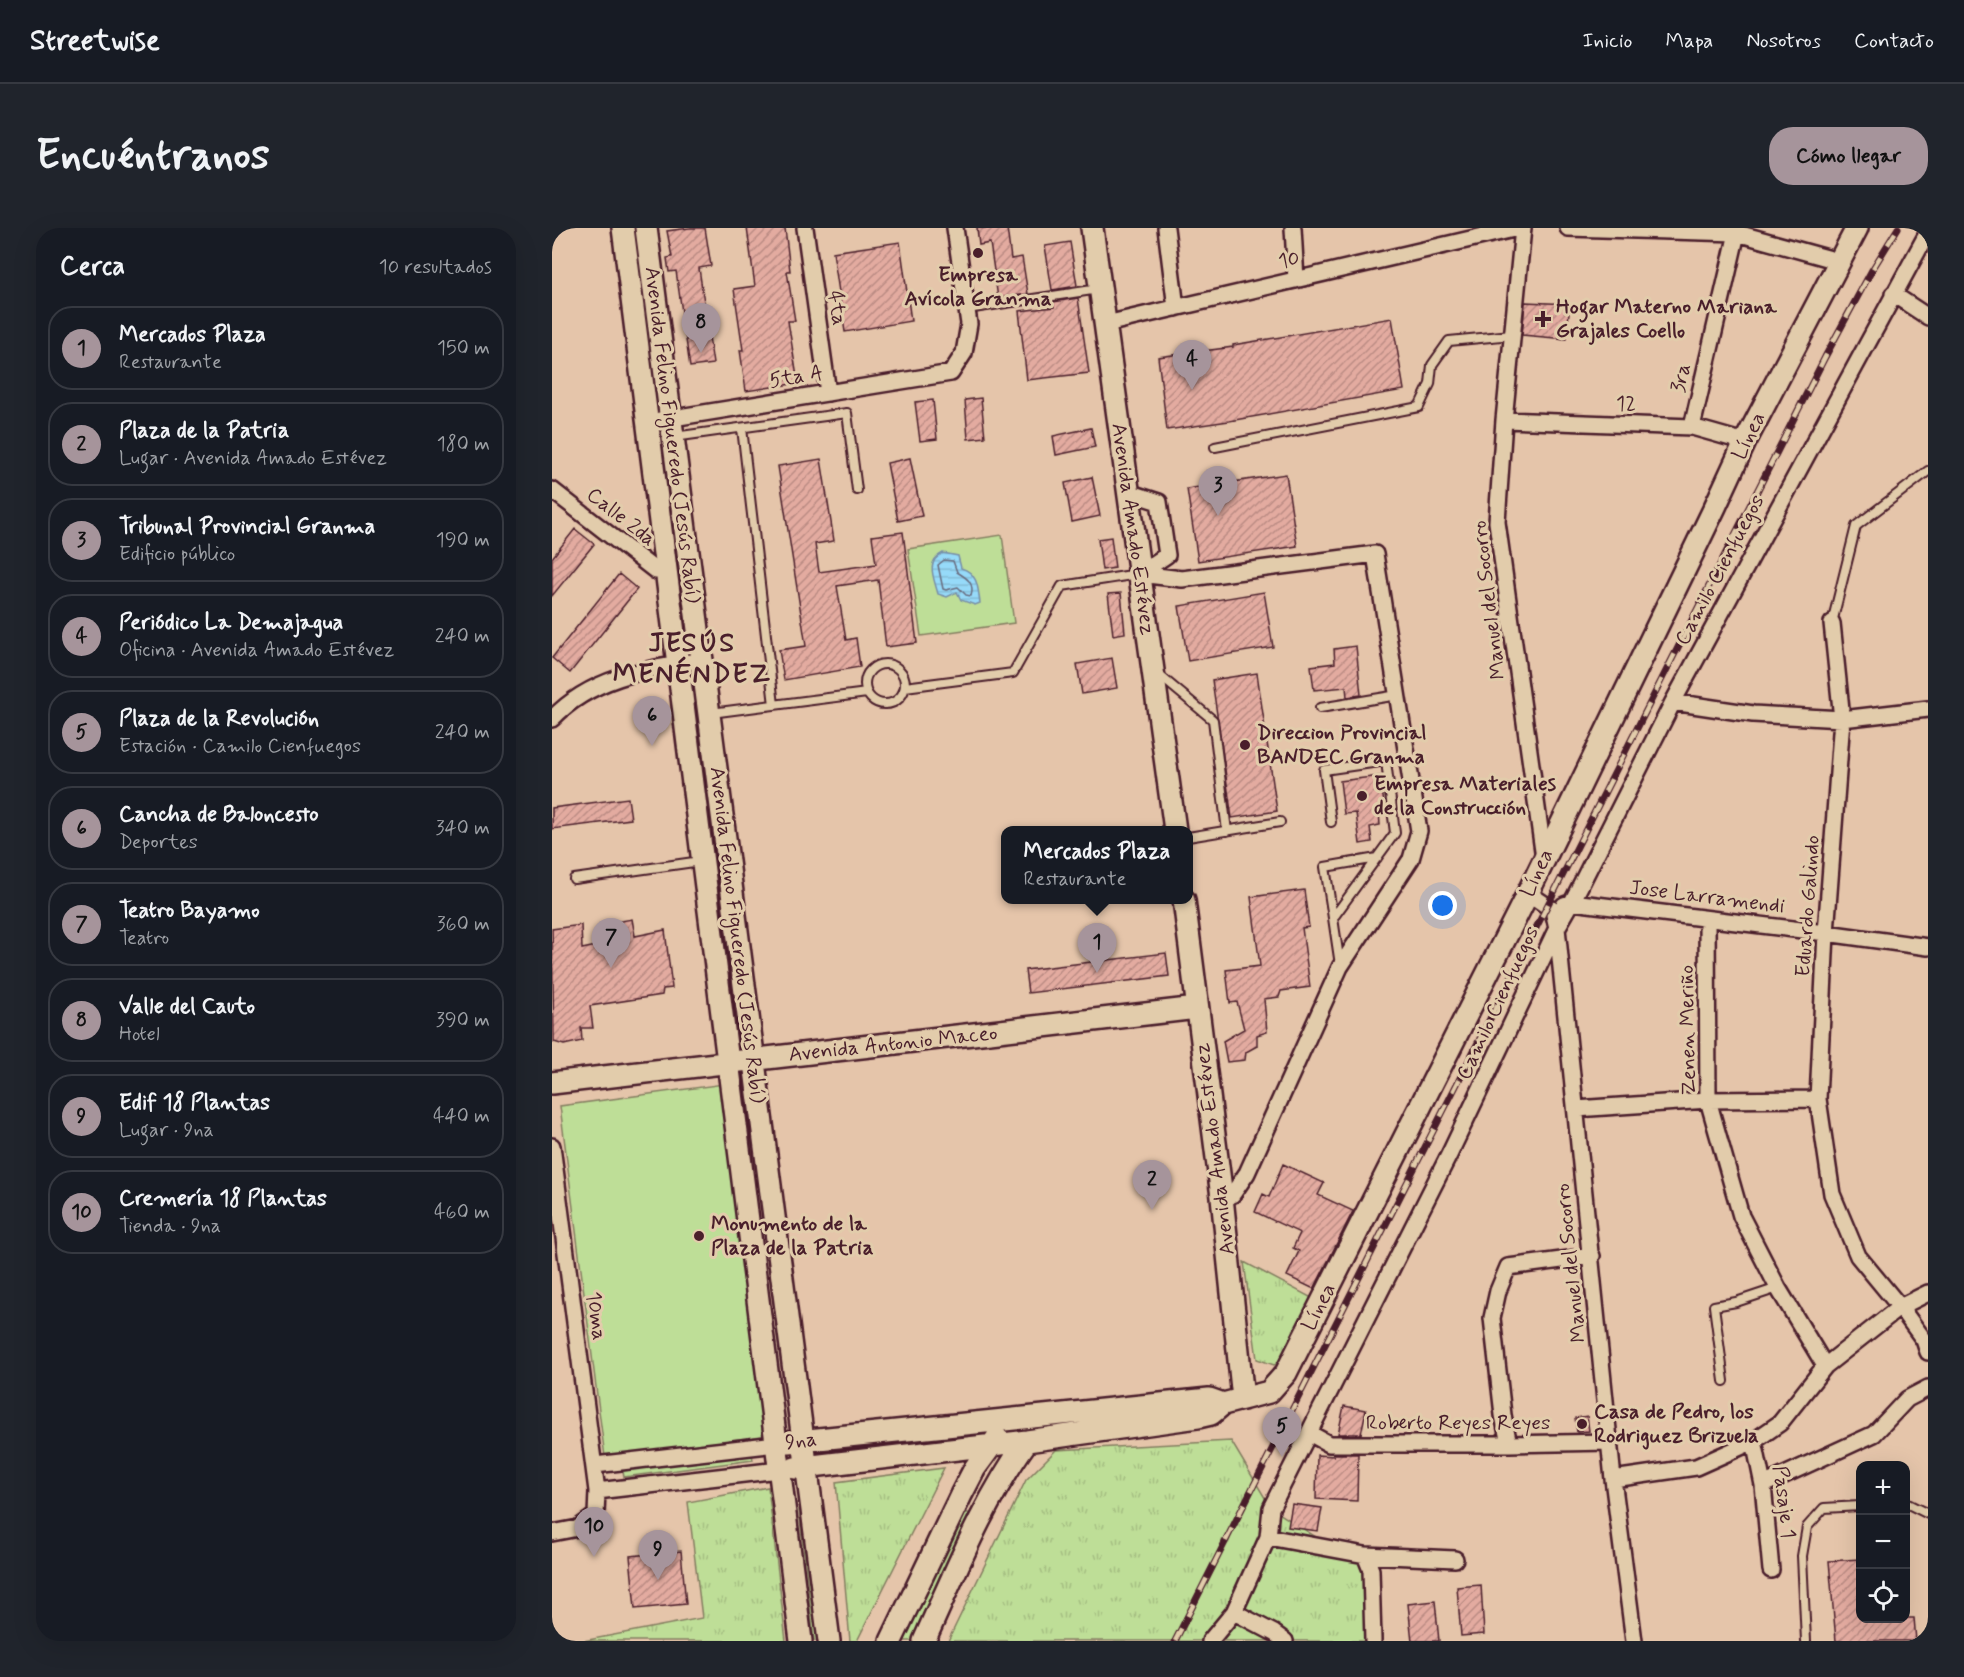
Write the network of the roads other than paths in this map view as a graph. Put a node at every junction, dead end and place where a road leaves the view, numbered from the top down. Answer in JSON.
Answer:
{"nodes":[{"id":1,"x":623,"y":228,"type":"edge"},
{"id":2,"x":646,"y":228,"type":"edge"},
{"id":3,"x":805,"y":228,"type":"edge"},
{"id":4,"x":956,"y":228,"type":"edge"},
{"id":5,"x":1092,"y":228,"type":"edge"},
{"id":6,"x":1166,"y":228,"type":"edge"},
{"id":7,"x":1293,"y":228,"type":"edge"},
{"id":8,"x":1518,"y":228,"type":"edge"},
{"id":9,"x":1523,"y":228,"type":"edge"},
{"id":10,"x":1568,"y":228,"type":"edge"},
{"id":11,"x":1857,"y":228,"type":"edge"},
{"id":12,"x":1737,"y":232,"type":"junction"},
{"id":13,"x":1928,"y":232,"type":"edge"},
{"id":14,"x":1838,"y":261,"type":"junction"},
{"id":15,"x":1296,"y":280,"type":"junction"},
{"id":16,"x":1101,"y":289,"type":"junction"},
{"id":17,"x":1893,"y":294,"type":"junction"},
{"id":18,"x":1176,"y":308,"type":"junction"},
{"id":19,"x":967,"y":309,"type":"junction"},
{"id":20,"x":1928,"y":317,"type":"edge"},
{"id":21,"x":1106,"y":324,"type":"junction"},
{"id":22,"x":1512,"y":335,"type":"junction"},
{"id":23,"x":828,"y":393,"type":"junction"},
{"id":24,"x":1504,"y":420,"type":"junction"},
{"id":25,"x":648,"y":422,"type":"junction"},
{"id":26,"x":1692,"y":427,"type":"junction"},
{"id":27,"x":672,"y":428,"type":"junction"},
{"id":28,"x":742,"y":428,"type":"junction"},
{"id":29,"x":1745,"y":442,"type":"junction"},
{"id":30,"x":1215,"y":447,"type":"dead end"},
{"id":31,"x":1928,"y":471,"type":"edge"},
{"id":32,"x":552,"y":490,"type":"edge"},
{"id":33,"x":857,"y":490,"type":"dead end"},
{"id":34,"x":1128,"y":492,"type":"junction"},
{"id":35,"x":666,"y":569,"type":"junction"},
{"id":36,"x":1139,"y":574,"type":"junction"},
{"id":37,"x":1832,"y":623,"type":"joint"},
{"id":38,"x":702,"y":660,"type":"junction"},
{"id":39,"x":678,"y":664,"type":"junction"},
{"id":40,"x":1153,"y":670,"type":"junction"},
{"id":41,"x":905,"y":687,"type":"junction"},
{"id":42,"x":867,"y":693,"type":"junction"},
{"id":43,"x":1398,"y":695,"type":"junction"},
{"id":44,"x":1673,"y":702,"type":"junction"},
{"id":45,"x":774,"y":705,"type":"junction"},
{"id":46,"x":1320,"y":708,"type":"dead end"},
{"id":47,"x":1928,"y":709,"type":"edge"},
{"id":48,"x":708,"y":713,"type":"junction"},
{"id":49,"x":552,"y":719,"type":"edge"},
{"id":50,"x":1842,"y":719,"type":"junction"},
{"id":51,"x":1280,"y":822,"type":"dead end"},
{"id":52,"x":1331,"y":822,"type":"dead end"},
{"id":53,"x":1174,"y":826,"type":"edge"},
{"id":54,"x":1227,"y":831,"type":"junction"},
{"id":55,"x":1193,"y":836,"type":"edge"},
{"id":56,"x":1377,"y":858,"type":"junction"},
{"id":57,"x":1544,"y":858,"type":"junction"},
{"id":58,"x":703,"y":861,"type":"junction"},
{"id":59,"x":574,"y":879,"type":"dead end"},
{"id":60,"x":1528,"y":893,"type":"junction"},
{"id":61,"x":1572,"y":902,"type":"junction"},
{"id":62,"x":1184,"y":904,"type":"edge"},
{"id":63,"x":1553,"y":910,"type":"junction"},
{"id":64,"x":1333,"y":918,"type":"junction"},
{"id":65,"x":1707,"y":920,"type":"junction"},
{"id":66,"x":1557,"y":928,"type":"junction"},
{"id":67,"x":1826,"y":933,"type":"junction"},
{"id":68,"x":1928,"y":947,"type":"edge"},
{"id":69,"x":1340,"y":967,"type":"junction"},
{"id":70,"x":1197,"y":1008,"type":"junction"},
{"id":71,"x":754,"y":1060,"type":"junction"},
{"id":72,"x":728,"y":1061,"type":"junction"},
{"id":73,"x":552,"y":1083,"type":"edge"},
{"id":74,"x":1818,"y":1099,"type":"junction"},
{"id":75,"x":1708,"y":1100,"type":"junction"},
{"id":76,"x":1576,"y":1109,"type":"junction"},
{"id":77,"x":552,"y":1146,"type":"edge"},
{"id":78,"x":1222,"y":1197,"type":"junction"},
{"id":79,"x":1592,"y":1256,"type":"junction"},
{"id":80,"x":1778,"y":1288,"type":"junction"},
{"id":81,"x":1928,"y":1293,"type":"edge"},
{"id":82,"x":1900,"y":1307,"type":"junction"},
{"id":83,"x":1928,"y":1352,"type":"edge"},
{"id":84,"x":1825,"y":1366,"type":"junction"},
{"id":85,"x":1724,"y":1381,"type":"dead end"},
{"id":86,"x":1928,"y":1388,"type":"edge"},
{"id":87,"x":1233,"y":1402,"type":"junction"},
{"id":88,"x":1008,"y":1419,"type":"junction"},
{"id":89,"x":1309,"y":1432,"type":"junction"},
{"id":90,"x":1754,"y":1440,"type":"junction"},
{"id":91,"x":803,"y":1441,"type":"junction"},
{"id":92,"x":1026,"y":1441,"type":"junction"},
{"id":93,"x":1611,"y":1442,"type":"junction"},
{"id":94,"x":776,"y":1444,"type":"junction"},
{"id":95,"x":993,"y":1444,"type":"junction"},
{"id":96,"x":1509,"y":1444,"type":"junction"},
{"id":97,"x":595,"y":1465,"type":"junction"},
{"id":98,"x":807,"y":1467,"type":"junction"},
{"id":99,"x":779,"y":1470,"type":"junction"},
{"id":100,"x":1613,"y":1479,"type":"junction"},
{"id":101,"x":1763,"y":1485,"type":"junction"},
{"id":102,"x":597,"y":1491,"type":"junction"},
{"id":103,"x":1910,"y":1505,"type":"edge"},
{"id":104,"x":1856,"y":1506,"type":"edge"},
{"id":105,"x":1928,"y":1514,"type":"edge"},
{"id":106,"x":552,"y":1533,"type":"edge"},
{"id":107,"x":1268,"y":1537,"type":"junction"},
{"id":108,"x":1365,"y":1555,"type":"junction"},
{"id":109,"x":1455,"y":1559,"type":"dead end"},
{"id":110,"x":1771,"y":1570,"type":"dead end"},
{"id":111,"x":1234,"y":1612,"type":"junction"},
{"id":112,"x":801,"y":1641,"type":"edge"},
{"id":113,"x":829,"y":1641,"type":"edge"},
{"id":114,"x":891,"y":1641,"type":"edge"},
{"id":115,"x":924,"y":1641,"type":"edge"},
{"id":116,"x":1210,"y":1641,"type":"edge"},
{"id":117,"x":1285,"y":1641,"type":"edge"},
{"id":118,"x":1373,"y":1641,"type":"edge"},
{"id":119,"x":1634,"y":1641,"type":"edge"},
{"id":120,"x":1806,"y":1641,"type":"edge"}],
"edges":[{"from":1,"to":25,"type":"main road","name":"Avenida Felino Figueredo (Jesús Rabí)"},
{"from":2,"to":27,"type":"main road","name":"Avenida Felino Figueredo (Jesús Rabí)"},
{"from":3,"to":23,"type":"street","name":"4ta"},
{"from":4,"to":19,"type":"street"},
{"from":5,"to":16,"type":"main road","name":"Avenida Amado Estévez"},
{"from":6,"to":18,"type":"street"},
{"from":7,"to":15,"type":"street"},
{"from":8,"to":15,"type":"street","name":"10"},
{"from":9,"to":22,"type":"street","name":"Manuel del Socorro"},
{"from":10,"to":12,"type":"street"},
{"from":11,"to":14,"type":"main road","name":"Línea"},
{"from":12,"to":14,"type":"street"},
{"from":12,"to":26,"type":"street","name":"3ra"},
{"from":13,"to":17,"type":"street","name":"Camilo Cienfuegos"},
{"from":14,"to":29,"type":"main road","name":"Línea"},
{"from":15,"to":18,"type":"street","name":"10"},
{"from":16,"to":19,"type":"lane"},
{"from":16,"to":21,"type":"main road","name":"Avenida Amado Estévez"},
{"from":17,"to":20,"type":"street"},
{"from":17,"to":44,"type":"street","name":"Camilo Cienfuegos"},
{"from":18,"to":21,"type":"street","name":"10"},
{"from":19,"to":23,"type":"street","name":"5ta A"},
{"from":21,"to":34,"type":"main road","name":"Avenida Amado Estévez"},
{"from":22,"to":24,"type":"street","name":"Manuel del Socorro"},
{"from":22,"to":30,"type":"lane"},
{"from":23,"to":27,"type":"street","name":"5ta A"},
{"from":24,"to":26,"type":"street","name":"12"},
{"from":24,"to":57,"type":"street","name":"Manuel del Socorro"},
{"from":25,"to":27,"type":"street","name":"5ta A"},
{"from":25,"to":35,"type":"main road","name":"Avenida Felino Figueredo (Jesús Rabí)"},
{"from":26,"to":29,"type":"street","name":"12"},
{"from":27,"to":28,"type":"lane"},
{"from":27,"to":38,"type":"main road","name":"Avenida Felino Figueredo (Jesús Rabí)"},
{"from":28,"to":33,"type":"lane"},
{"from":28,"to":45,"type":"lane"},
{"from":29,"to":57,"type":"main road","name":"Línea"},
{"from":31,"to":37,"type":"lane","name":"Eduardo Galindo"},
{"from":32,"to":35,"type":"street","name":"Calle 2da"},
{"from":34,"to":36,"type":"main road","name":"Avenida Amado Estévez"},
{"from":34,"to":36,"type":"street"},
{"from":35,"to":39,"type":"main road","name":"Avenida Felino Figueredo (Jesús Rabí)"},
{"from":36,"to":40,"type":"main road","name":"Avenida Amado Estévez"},
{"from":36,"to":41,"type":"lane"},
{"from":36,"to":43,"type":"street"},
{"from":37,"to":50,"type":"street","name":"Eduardo Galindo"},
{"from":38,"to":39,"type":"street"},
{"from":38,"to":48,"type":"main road","name":"Avenida Felino Figueredo (Jesús Rabí)"},
{"from":39,"to":49,"type":"street"},
{"from":39,"to":58,"type":"main road","name":"Avenida Felino Figueredo (Jesús Rabí)"},
{"from":40,"to":53,"type":"main road","name":"Avenida Amado Estévez"},
{"from":40,"to":54,"type":"lane"},
{"from":41,"to":42,"type":"lane"},
{"from":41,"to":42,"type":"lane"},
{"from":42,"to":45,"type":"lane"},
{"from":43,"to":46,"type":"lane"},
{"from":43,"to":69,"type":"street"},
{"from":44,"to":50,"type":"street"},
{"from":44,"to":61,"type":"street","name":"Camilo Cienfuegos"},
{"from":45,"to":48,"type":"lane"},
{"from":47,"to":50,"type":"street"},
{"from":48,"to":71,"type":"main road","name":"Avenida Felino Figueredo (Jesús Rabí)"},
{"from":50,"to":67,"type":"street","name":"Eduardo Galindo"},
{"from":51,"to":54,"type":"lane"},
{"from":52,"to":56,"type":"lane"},
{"from":54,"to":55,"type":"lane"},
{"from":56,"to":64,"type":"lane"},
{"from":56,"to":64,"type":"lane"},
{"from":57,"to":60,"type":"main road","name":"Línea"},
{"from":58,"to":59,"type":"lane"},
{"from":58,"to":72,"type":"main road","name":"Avenida Felino Figueredo (Jesús Rabí)"},
{"from":60,"to":63,"type":"street"},
{"from":60,"to":87,"type":"main road","name":"Línea"},
{"from":61,"to":63,"type":"street"},
{"from":61,"to":65,"type":"street","name":"Jose Larramendi"},
{"from":61,"to":66,"type":"street","name":"Camilo Cienfuegos"},
{"from":62,"to":70,"type":"main road","name":"Avenida Amado Estévez"},
{"from":63,"to":66,"type":"street","name":"Manuel del Socorro"},
{"from":64,"to":69,"type":"lane"},
{"from":65,"to":67,"type":"street","name":"Jose Larramendi"},
{"from":65,"to":75,"type":"street","name":"Zenen Meriño"},
{"from":66,"to":76,"type":"street","name":"Manuel del Socorro"},
{"from":66,"to":89,"type":"street","name":"Camilo Cienfuegos"},
{"from":67,"to":68,"type":"street","name":"Jose Larramendi"},
{"from":67,"to":74,"type":"street","name":"Eduardo Galindo"},
{"from":69,"to":78,"type":"street"},
{"from":70,"to":71,"type":"main road","name":"Avenida Antonio Maceo"},
{"from":70,"to":78,"type":"main road","name":"Avenida Amado Estévez"},
{"from":71,"to":72,"type":"main road","name":"Avenida Antonio Maceo"},
{"from":71,"to":91,"type":"main road","name":"Avenida Felino Figueredo (Jesús Rabí)"},
{"from":72,"to":73,"type":"main road","name":"Avenida Antonio Maceo"},
{"from":72,"to":94,"type":"main road","name":"Avenida Felino Figueredo (Jesús Rabí)"},
{"from":74,"to":75,"type":"street"},
{"from":74,"to":82,"type":"street","name":"Eduardo Galindo"},
{"from":75,"to":76,"type":"street"},
{"from":75,"to":80,"type":"street","name":"Zenen Meriño"},
{"from":76,"to":79,"type":"street","name":"Manuel del Socorro"},
{"from":77,"to":97,"type":"street","name":"10ma"},
{"from":78,"to":87,"type":"main road","name":"Avenida Amado Estévez"},
{"from":79,"to":93,"type":"street","name":"Manuel del Socorro"},
{"from":79,"to":96,"type":"street"},
{"from":80,"to":84,"type":"street","name":"Zenen Meriño"},
{"from":80,"to":85,"type":"lane"},
{"from":81,"to":82,"type":"street"},
{"from":82,"to":83,"type":"street","name":"Eduardo Galindo"},
{"from":82,"to":84,"type":"street"},
{"from":84,"to":90,"type":"street"},
{"from":86,"to":101,"type":"street"},
{"from":87,"to":88,"type":"main road","name":"9na"},
{"from":87,"to":92,"type":"main road","name":"Línea"},
{"from":88,"to":91,"type":"main road","name":"9na"},
{"from":88,"to":95,"type":"main road"},
{"from":89,"to":96,"type":"street","name":"Roberto Reyes Reyes"},
{"from":89,"to":107,"type":"street","name":"Camilo Cienfuegos"},
{"from":90,"to":100,"type":"street"},
{"from":90,"to":101,"type":"street","name":"Pasaje 1"},
{"from":91,"to":94,"type":"main road","name":"9na"},
{"from":91,"to":98,"type":"main road","name":"Avenida Felino Figueredo (Jesús Rabí)"},
{"from":92,"to":95,"type":"main road","name":"9na"},
{"from":92,"to":115,"type":"main road"},
{"from":93,"to":96,"type":"street","name":"Roberto Reyes Reyes"},
{"from":93,"to":100,"type":"street","name":"Manuel del Socorro"},
{"from":94,"to":97,"type":"street","name":"9na"},
{"from":94,"to":99,"type":"main road","name":"Avenida Felino Figueredo (Jesús Rabí)"},
{"from":95,"to":98,"type":"main road","name":"9na"},
{"from":95,"to":114,"type":"main road"},
{"from":97,"to":102,"type":"street","name":"10ma"},
{"from":98,"to":99,"type":"main road","name":"9na"},
{"from":98,"to":113,"type":"main road","name":"Avenida Felino Figueredo (Jesús Rabí)"},
{"from":99,"to":102,"type":"street","name":"9na"},
{"from":99,"to":112,"type":"main road","name":"Avenida Felino Figueredo (Jesús Rabí)"},
{"from":100,"to":119,"type":"street","name":"Manuel del Socorro"},
{"from":101,"to":110,"type":"street","name":"Pasaje 1"},
{"from":102,"to":106,"type":"street"},
{"from":103,"to":105,"type":"lane"},
{"from":104,"to":120,"type":"lane"},
{"from":107,"to":108,"type":"street"},
{"from":107,"to":111,"type":"street","name":"Camilo Cienfuegos"},
{"from":108,"to":109,"type":"street"},
{"from":108,"to":118,"type":"street"},
{"from":111,"to":116,"type":"street","name":"Camilo Cienfuegos"},
{"from":111,"to":117,"type":"street"}]}
